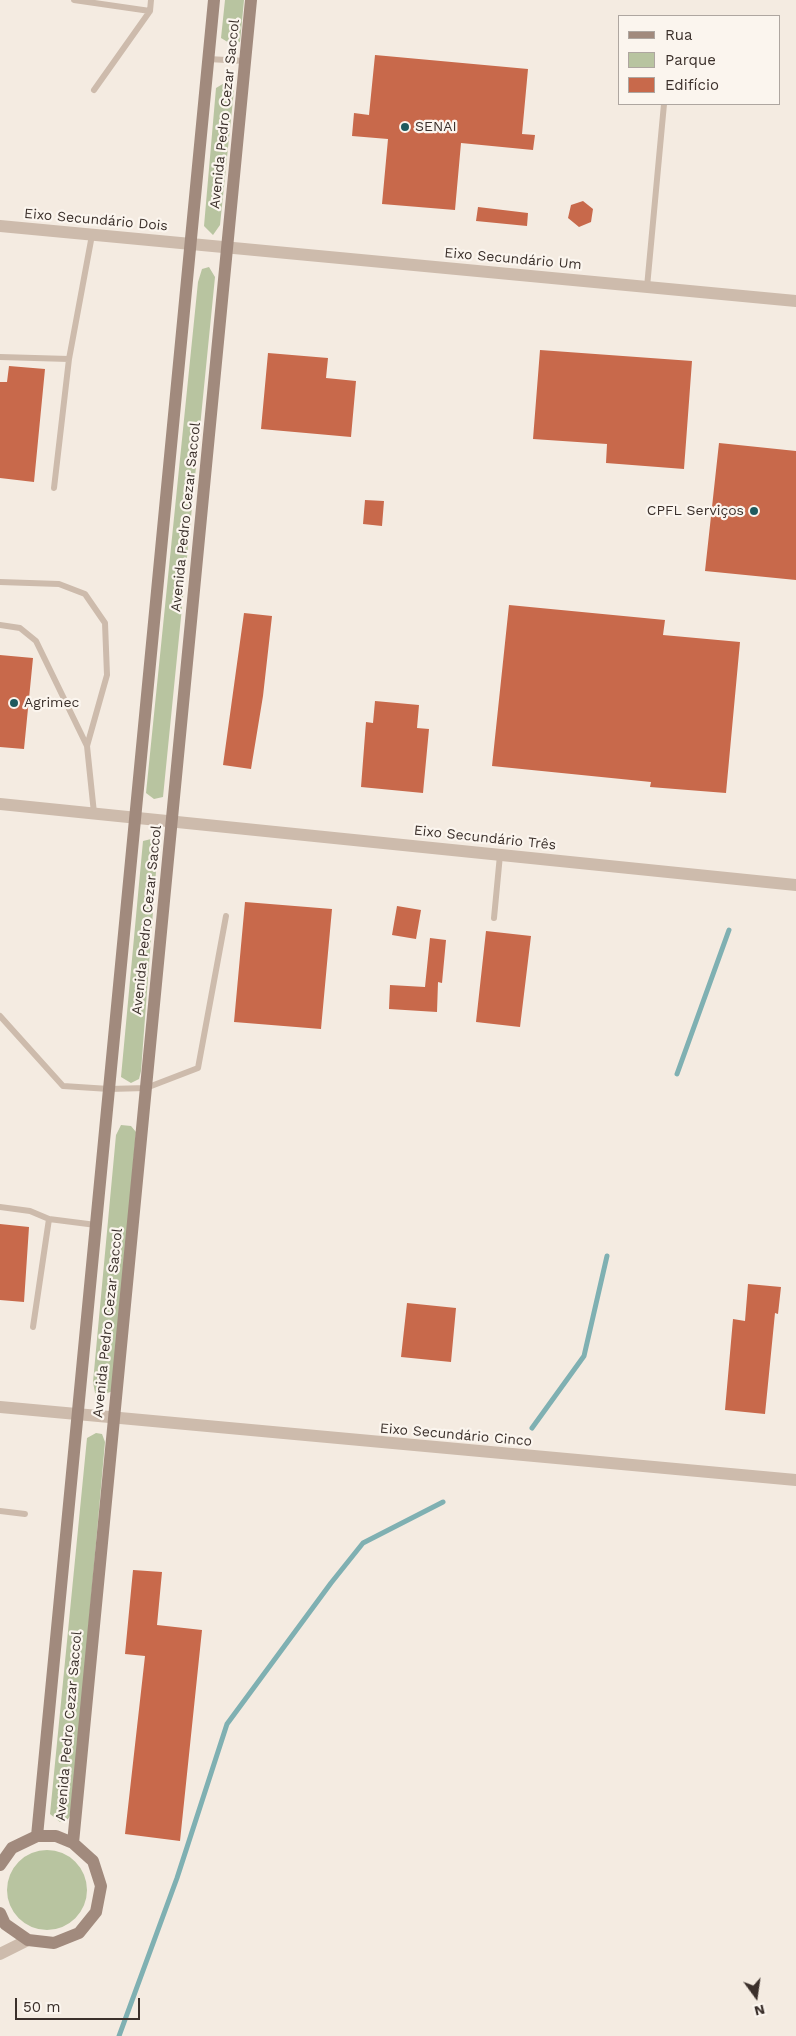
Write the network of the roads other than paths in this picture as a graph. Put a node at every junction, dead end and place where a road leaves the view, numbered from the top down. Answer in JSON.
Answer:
{"nodes":[{"id":1,"x":74,"y":0,"type":"edge"},
{"id":2,"x":151,"y":0,"type":"edge"},
{"id":3,"x":214,"y":0,"type":"edge"},
{"id":4,"x":251,"y":0,"type":"edge"},
{"id":5,"x":150,"y":11,"type":"junction"},
{"id":6,"x":208,"y":59,"type":"junction"},
{"id":7,"x":245,"y":61,"type":"junction"},
{"id":8,"x":94,"y":90,"type":"dead end"},
{"id":9,"x":664,"y":105,"type":"edge"},
{"id":10,"x":0,"y":226,"type":"edge"},
{"id":11,"x":92,"y":235,"type":"junction"},
{"id":12,"x":190,"y":244,"type":"junction"},
{"id":13,"x":227,"y":248,"type":"junction"},
{"id":14,"x":647,"y":287,"type":"junction"},
{"id":15,"x":796,"y":301,"type":"edge"},
{"id":16,"x":0,"y":357,"type":"edge"},
{"id":17,"x":69,"y":359,"type":"junction"},
{"id":18,"x":54,"y":488,"type":"dead end"},
{"id":19,"x":0,"y":582,"type":"edge"},
{"id":20,"x":0,"y":625,"type":"edge"},
{"id":21,"x":86,"y":746,"type":"junction"},
{"id":22,"x":0,"y":804,"type":"edge"},
{"id":23,"x":94,"y":813,"type":"junction"},
{"id":24,"x":135,"y":817,"type":"junction"},
{"id":25,"x":172,"y":821,"type":"junction"},
{"id":26,"x":500,"y":854,"type":"junction"},
{"id":27,"x":796,"y":885,"type":"edge"},
{"id":28,"x":226,"y":916,"type":"dead end"},
{"id":29,"x":494,"y":918,"type":"dead end"},
{"id":30,"x":0,"y":1016,"type":"edge"},
{"id":31,"x":146,"y":1088,"type":"junction"},
{"id":32,"x":109,"y":1089,"type":"junction"},
{"id":33,"x":0,"y":1207,"type":"edge"},
{"id":34,"x":49,"y":1219,"type":"junction"},
{"id":35,"x":96,"y":1225,"type":"junction"},
{"id":36,"x":33,"y":1327,"type":"dead end"},
{"id":37,"x":0,"y":1408,"type":"edge"},
{"id":38,"x":78,"y":1415,"type":"junction"},
{"id":39,"x":114,"y":1419,"type":"junction"},
{"id":40,"x":796,"y":1480,"type":"edge"},
{"id":41,"x":0,"y":1511,"type":"edge"},
{"id":42,"x":25,"y":1514,"type":"dead end"},
{"id":43,"x":38,"y":1836,"type":"junction"},
{"id":44,"x":73,"y":1843,"type":"junction"},
{"id":45,"x":0,"y":1865,"type":"edge"},
{"id":46,"x":0,"y":1913,"type":"edge"},
{"id":47,"x":28,"y":1940,"type":"junction"},
{"id":48,"x":0,"y":1954,"type":"edge"}],
"edges":[{"from":1,"to":5,"type":"lane"},
{"from":2,"to":5,"type":"lane"},
{"from":3,"to":6,"type":"street","name":"Avenida Pedro Cezar Saccol"},
{"from":4,"to":7,"type":"street","name":"Avenida Pedro Cezar Saccol"},
{"from":5,"to":8,"type":"lane"},
{"from":6,"to":7,"type":"lane"},
{"from":6,"to":12,"type":"street","name":"Avenida Pedro Cezar Saccol"},
{"from":7,"to":13,"type":"street","name":"Avenida Pedro Cezar Saccol"},
{"from":9,"to":14,"type":"lane"},
{"from":10,"to":11,"type":"street","name":"Eixo Secundário Dois"},
{"from":11,"to":12,"type":"street","name":"Eixo Secundário Dois"},
{"from":11,"to":17,"type":"lane"},
{"from":12,"to":13,"type":"street","name":"Eixo Secundário Dois"},
{"from":12,"to":24,"type":"street","name":"Avenida Pedro Cezar Saccol"},
{"from":13,"to":14,"type":"street","name":"Eixo Secundário Um"},
{"from":13,"to":25,"type":"street","name":"Avenida Pedro Cezar Saccol"},
{"from":14,"to":15,"type":"street","name":"Eixo Secundário Um"},
{"from":16,"to":17,"type":"lane"},
{"from":17,"to":18,"type":"lane"},
{"from":19,"to":21,"type":"lane"},
{"from":20,"to":21,"type":"lane"},
{"from":21,"to":23,"type":"lane"},
{"from":22,"to":23,"type":"street","name":"Eixo Secundário Três"},
{"from":23,"to":24,"type":"street","name":"Eixo Secundário Três"},
{"from":24,"to":25,"type":"street","name":"Eixo Secundário Três"},
{"from":24,"to":32,"type":"street","name":"Avenida Pedro Cezar Saccol"},
{"from":25,"to":26,"type":"street","name":"Eixo Secundário Três"},
{"from":25,"to":31,"type":"street","name":"Avenida Pedro Cezar Saccol"},
{"from":26,"to":27,"type":"street","name":"Eixo Secundário Três"},
{"from":26,"to":29,"type":"lane"},
{"from":28,"to":31,"type":"lane"},
{"from":30,"to":32,"type":"lane"},
{"from":31,"to":32,"type":"lane"},
{"from":31,"to":39,"type":"street","name":"Avenida Pedro Cezar Saccol"},
{"from":32,"to":35,"type":"street","name":"Avenida Pedro Cezar Saccol"},
{"from":33,"to":34,"type":"lane"},
{"from":34,"to":35,"type":"lane"},
{"from":34,"to":36,"type":"lane"},
{"from":35,"to":38,"type":"street","name":"Avenida Pedro Cezar Saccol"},
{"from":37,"to":38,"type":"street","name":"Eixo Secundário Cinco"},
{"from":38,"to":39,"type":"street","name":"Eixo Secundário Cinco"},
{"from":38,"to":43,"type":"street","name":"Avenida Pedro Cezar Saccol"},
{"from":39,"to":40,"type":"street","name":"Eixo Secundário Cinco"},
{"from":39,"to":44,"type":"street","name":"Avenida Pedro Cezar Saccol"},
{"from":41,"to":42,"type":"lane"},
{"from":43,"to":44,"type":"street"},
{"from":43,"to":45,"type":"street"},
{"from":44,"to":47,"type":"street"},
{"from":46,"to":47,"type":"street"},
{"from":47,"to":48,"type":"street"}]}
